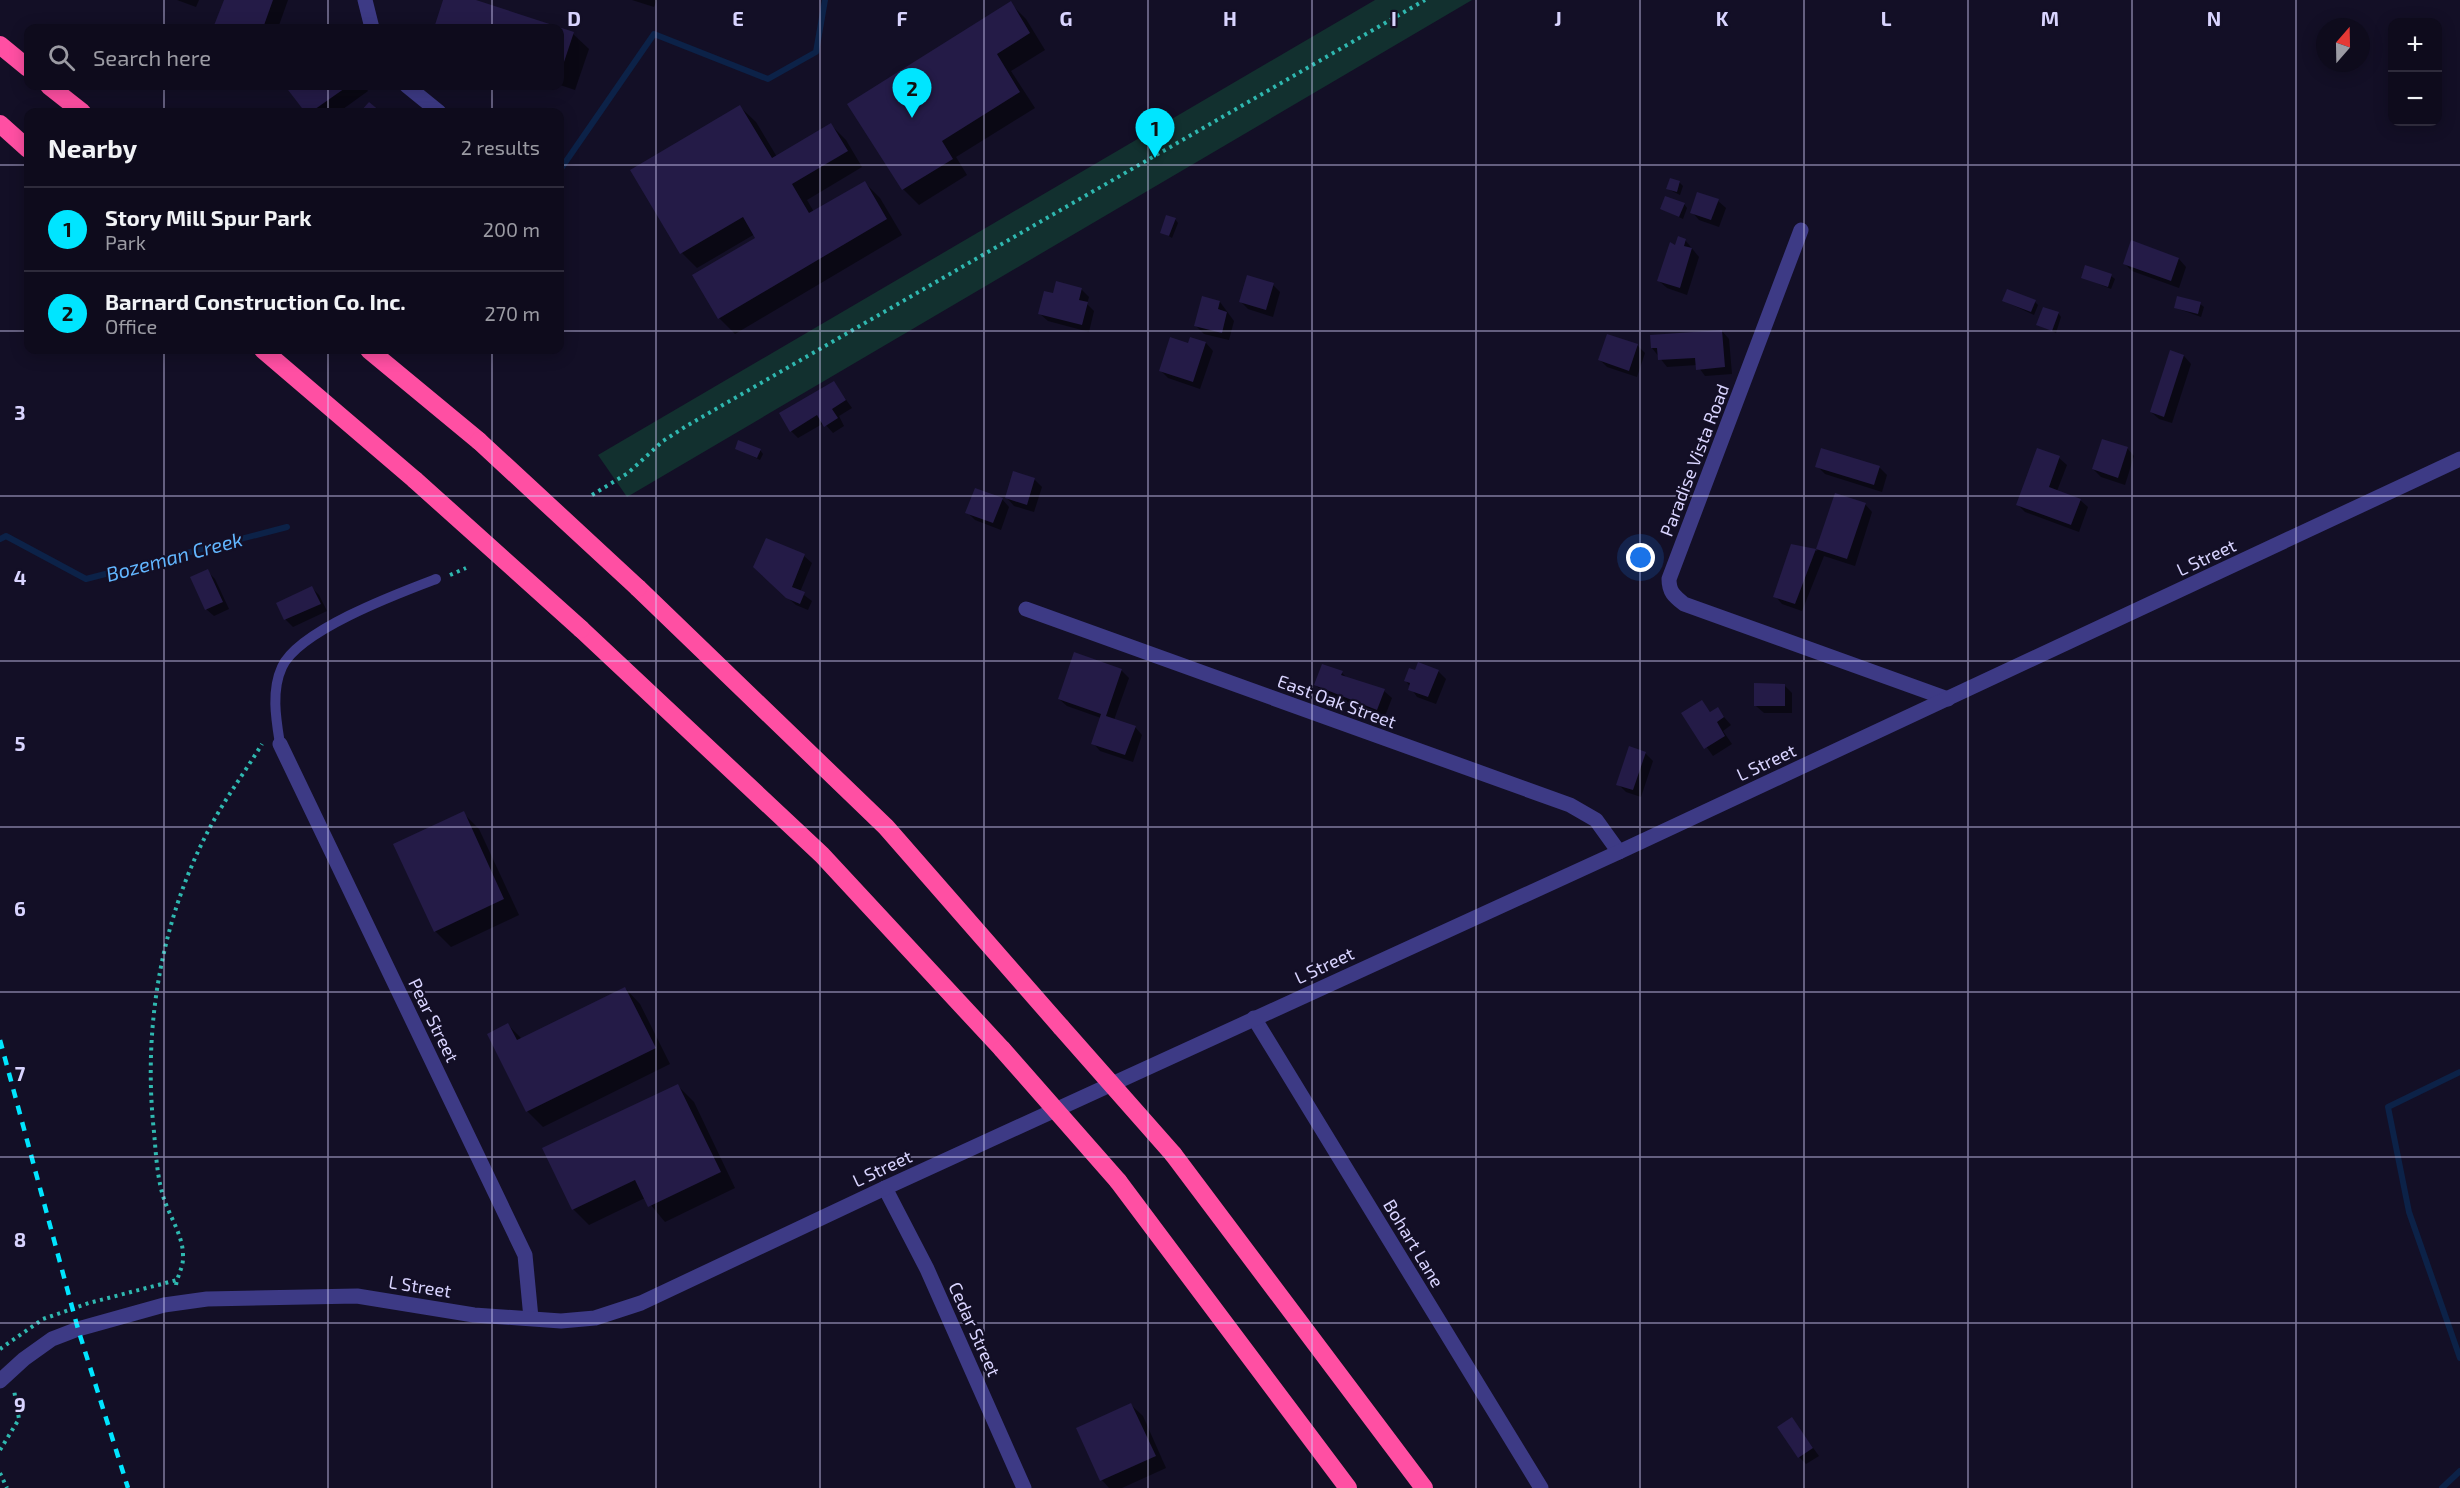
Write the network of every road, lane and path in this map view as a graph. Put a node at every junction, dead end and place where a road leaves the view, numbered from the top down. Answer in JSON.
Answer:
{"nodes":[{"id":1,"x":365,"y":0,"type":"edge"},
{"id":2,"x":1425,"y":0,"type":"edge"},
{"id":3,"x":371,"y":24,"type":"edge"},
{"id":4,"x":0,"y":45,"type":"edge"},
{"id":5,"x":24,"y":65,"type":"edge"},
{"id":6,"x":54,"y":90,"type":"edge"},
{"id":7,"x":411,"y":90,"type":"edge"},
{"id":8,"x":77,"y":108,"type":"edge"},
{"id":9,"x":434,"y":108,"type":"edge"},
{"id":10,"x":0,"y":124,"type":"edge"},
{"id":11,"x":24,"y":145,"type":"edge"},
{"id":12,"x":1801,"y":230,"type":"dead end"},
{"id":13,"x":268,"y":354,"type":"edge"},
{"id":14,"x":374,"y":354,"type":"edge"},
{"id":15,"x":2460,"y":459,"type":"edge"},
{"id":16,"x":592,"y":495,"type":"dead end"},
{"id":17,"x":466,"y":568,"type":"dead end"},
{"id":18,"x":440,"y":578,"type":"joint"},
{"id":19,"x":1026,"y":609,"type":"dead end"},
{"id":20,"x":1948,"y":699,"type":"junction"},
{"id":21,"x":275,"y":713,"type":"junction"},
{"id":22,"x":280,"y":744,"type":"joint"},
{"id":23,"x":1619,"y":852,"type":"junction"},
{"id":24,"x":1254,"y":1018,"type":"junction"},
{"id":25,"x":885,"y":1188,"type":"junction"},
{"id":26,"x":177,"y":1280,"type":"dead end"},
{"id":27,"x":531,"y":1318,"type":"junction"},
{"id":28,"x":5,"y":1376,"type":"edge"},
{"id":29,"x":0,"y":1450,"type":"edge"},
{"id":30,"x":0,"y":1473,"type":"edge"},
{"id":31,"x":7,"y":1488,"type":"edge"},
{"id":32,"x":1024,"y":1488,"type":"edge"},
{"id":33,"x":1348,"y":1488,"type":"edge"},
{"id":34,"x":1424,"y":1488,"type":"edge"},
{"id":35,"x":1541,"y":1488,"type":"edge"}],
"edges":[{"from":1,"to":3,"type":"street"},
{"from":2,"to":16,"type":"path"},
{"from":4,"to":5,"type":"highway"},
{"from":6,"to":8,"type":"highway"},
{"from":7,"to":9,"type":"street"},
{"from":10,"to":11,"type":"highway"},
{"from":12,"to":20,"type":"street","name":"Paradise Vista Road"},
{"from":13,"to":33,"type":"highway","bridge":true},
{"from":14,"to":34,"type":"highway","bridge":true},
{"from":15,"to":20,"type":"street","name":"L Street"},
{"from":17,"to":18,"type":"path"},
{"from":18,"to":21,"type":"lane"},
{"from":19,"to":23,"type":"street","name":"East Oak Street"},
{"from":20,"to":23,"type":"street","name":"L Street"},
{"from":21,"to":22,"type":"lane"},
{"from":21,"to":26,"type":"path"},
{"from":22,"to":27,"type":"street","name":"Pear Street"},
{"from":23,"to":24,"type":"street","name":"L Street"},
{"from":24,"to":25,"type":"street","name":"L Street"},
{"from":24,"to":35,"type":"street","name":"Bohart Lane"},
{"from":25,"to":27,"type":"street","name":"L Street"},
{"from":25,"to":32,"type":"street","name":"Cedar Street"},
{"from":27,"to":28,"type":"street","name":"L Street"},
{"from":28,"to":29,"type":"path"},
{"from":30,"to":31,"type":"path"}]}
